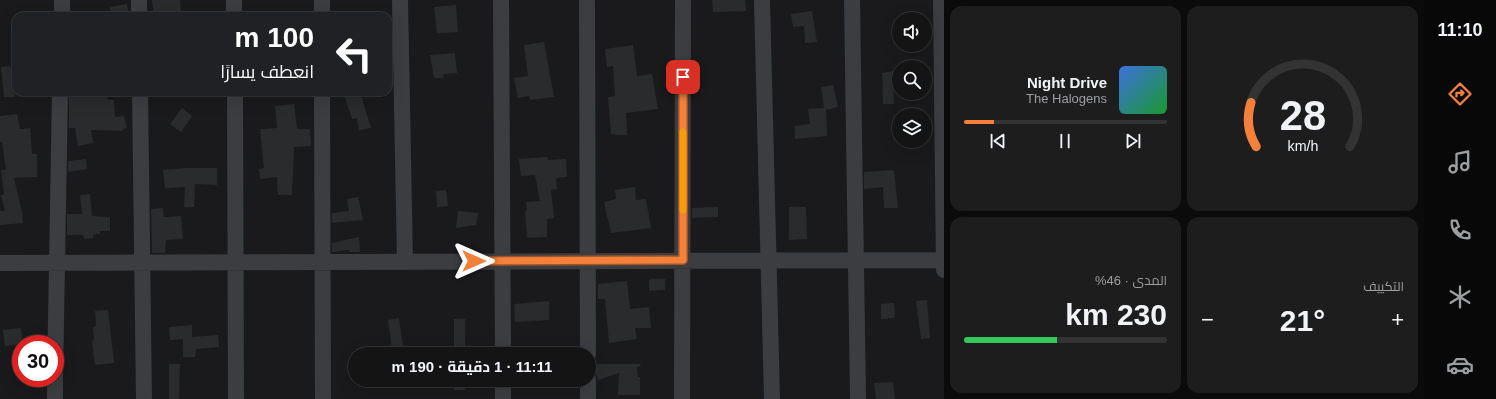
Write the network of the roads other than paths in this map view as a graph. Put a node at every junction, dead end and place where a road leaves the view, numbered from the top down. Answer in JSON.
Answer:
{"nodes":[{"id":1,"x":62,"y":0,"type":"edge"},
{"id":2,"x":139,"y":0,"type":"edge"},
{"id":3,"x":234,"y":0,"type":"edge"},
{"id":4,"x":322,"y":0,"type":"edge"},
{"id":5,"x":400,"y":0,"type":"edge"},
{"id":6,"x":501,"y":0,"type":"edge"},
{"id":7,"x":587,"y":0,"type":"edge"},
{"id":8,"x":683,"y":0,"type":"edge"},
{"id":9,"x":762,"y":0,"type":"edge"},
{"id":10,"x":852,"y":0,"type":"edge"},
{"id":11,"x":941,"y":0,"type":"edge"},
{"id":12,"x":62,"y":12,"type":"edge"},
{"id":13,"x":139,"y":12,"type":"edge"},
{"id":14,"x":234,"y":12,"type":"edge"},
{"id":15,"x":322,"y":12,"type":"edge"},
{"id":16,"x":60,"y":96,"type":"edge"},
{"id":17,"x":140,"y":96,"type":"edge"},
{"id":18,"x":235,"y":96,"type":"edge"},
{"id":19,"x":322,"y":96,"type":"edge"},
{"id":20,"x":683,"y":260,"type":"junction"},
{"id":21,"x":768,"y":260,"type":"junction"},
{"id":22,"x":856,"y":260,"type":"junction"},
{"id":23,"x":944,"y":260,"type":"edge"},
{"id":24,"x":405,"y":261,"type":"junction"},
{"id":25,"x":502,"y":261,"type":"junction"},
{"id":26,"x":588,"y":261,"type":"junction"},
{"id":27,"x":57,"y":262,"type":"junction"},
{"id":28,"x":142,"y":262,"type":"junction"},
{"id":29,"x":235,"y":262,"type":"junction"},
{"id":30,"x":322,"y":262,"type":"junction"},
{"id":31,"x":0,"y":263,"type":"edge"},
{"id":32,"x":944,"y":270,"type":"edge"},
{"id":33,"x":56,"y":335,"type":"edge"},
{"id":34,"x":503,"y":347,"type":"edge"},
{"id":35,"x":588,"y":347,"type":"edge"},
{"id":36,"x":55,"y":387,"type":"edge"},
{"id":37,"x":503,"y":387,"type":"edge"},
{"id":38,"x":588,"y":387,"type":"edge"},
{"id":39,"x":55,"y":399,"type":"edge"},
{"id":40,"x":144,"y":399,"type":"edge"},
{"id":41,"x":236,"y":399,"type":"edge"},
{"id":42,"x":323,"y":399,"type":"edge"},
{"id":43,"x":503,"y":399,"type":"edge"},
{"id":44,"x":588,"y":399,"type":"edge"},
{"id":45,"x":682,"y":399,"type":"edge"},
{"id":46,"x":772,"y":399,"type":"edge"},
{"id":47,"x":858,"y":399,"type":"edge"}],
"edges":[{"from":1,"to":12,"type":"street"},
{"from":2,"to":13,"type":"street"},
{"from":3,"to":14,"type":"street"},
{"from":4,"to":15,"type":"street"},
{"from":5,"to":24,"type":"street"},
{"from":6,"to":25,"type":"street"},
{"from":7,"to":26,"type":"street"},
{"from":8,"to":20,"type":"street"},
{"from":9,"to":21,"type":"street"},
{"from":10,"to":22,"type":"street"},
{"from":11,"to":23,"type":"street"},
{"from":16,"to":27,"type":"street"},
{"from":17,"to":28,"type":"street"},
{"from":18,"to":29,"type":"street"},
{"from":19,"to":30,"type":"street"},
{"from":20,"to":21,"type":"street"},
{"from":20,"to":26,"type":"street"},
{"from":20,"to":45,"type":"street"},
{"from":21,"to":22,"type":"street"},
{"from":21,"to":46,"type":"street"},
{"from":22,"to":23,"type":"street"},
{"from":22,"to":47,"type":"street"},
{"from":23,"to":32,"type":"street"},
{"from":24,"to":25,"type":"street"},
{"from":24,"to":30,"type":"street"},
{"from":25,"to":26,"type":"street"},
{"from":25,"to":34,"type":"street"},
{"from":26,"to":35,"type":"street"},
{"from":27,"to":28,"type":"street"},
{"from":27,"to":31,"type":"street"},
{"from":27,"to":33,"type":"street"},
{"from":28,"to":29,"type":"street"},
{"from":28,"to":40,"type":"street"},
{"from":29,"to":30,"type":"street"},
{"from":29,"to":41,"type":"street"},
{"from":30,"to":42,"type":"street"},
{"from":36,"to":39,"type":"street"},
{"from":37,"to":43,"type":"street"},
{"from":38,"to":44,"type":"street"}]}
